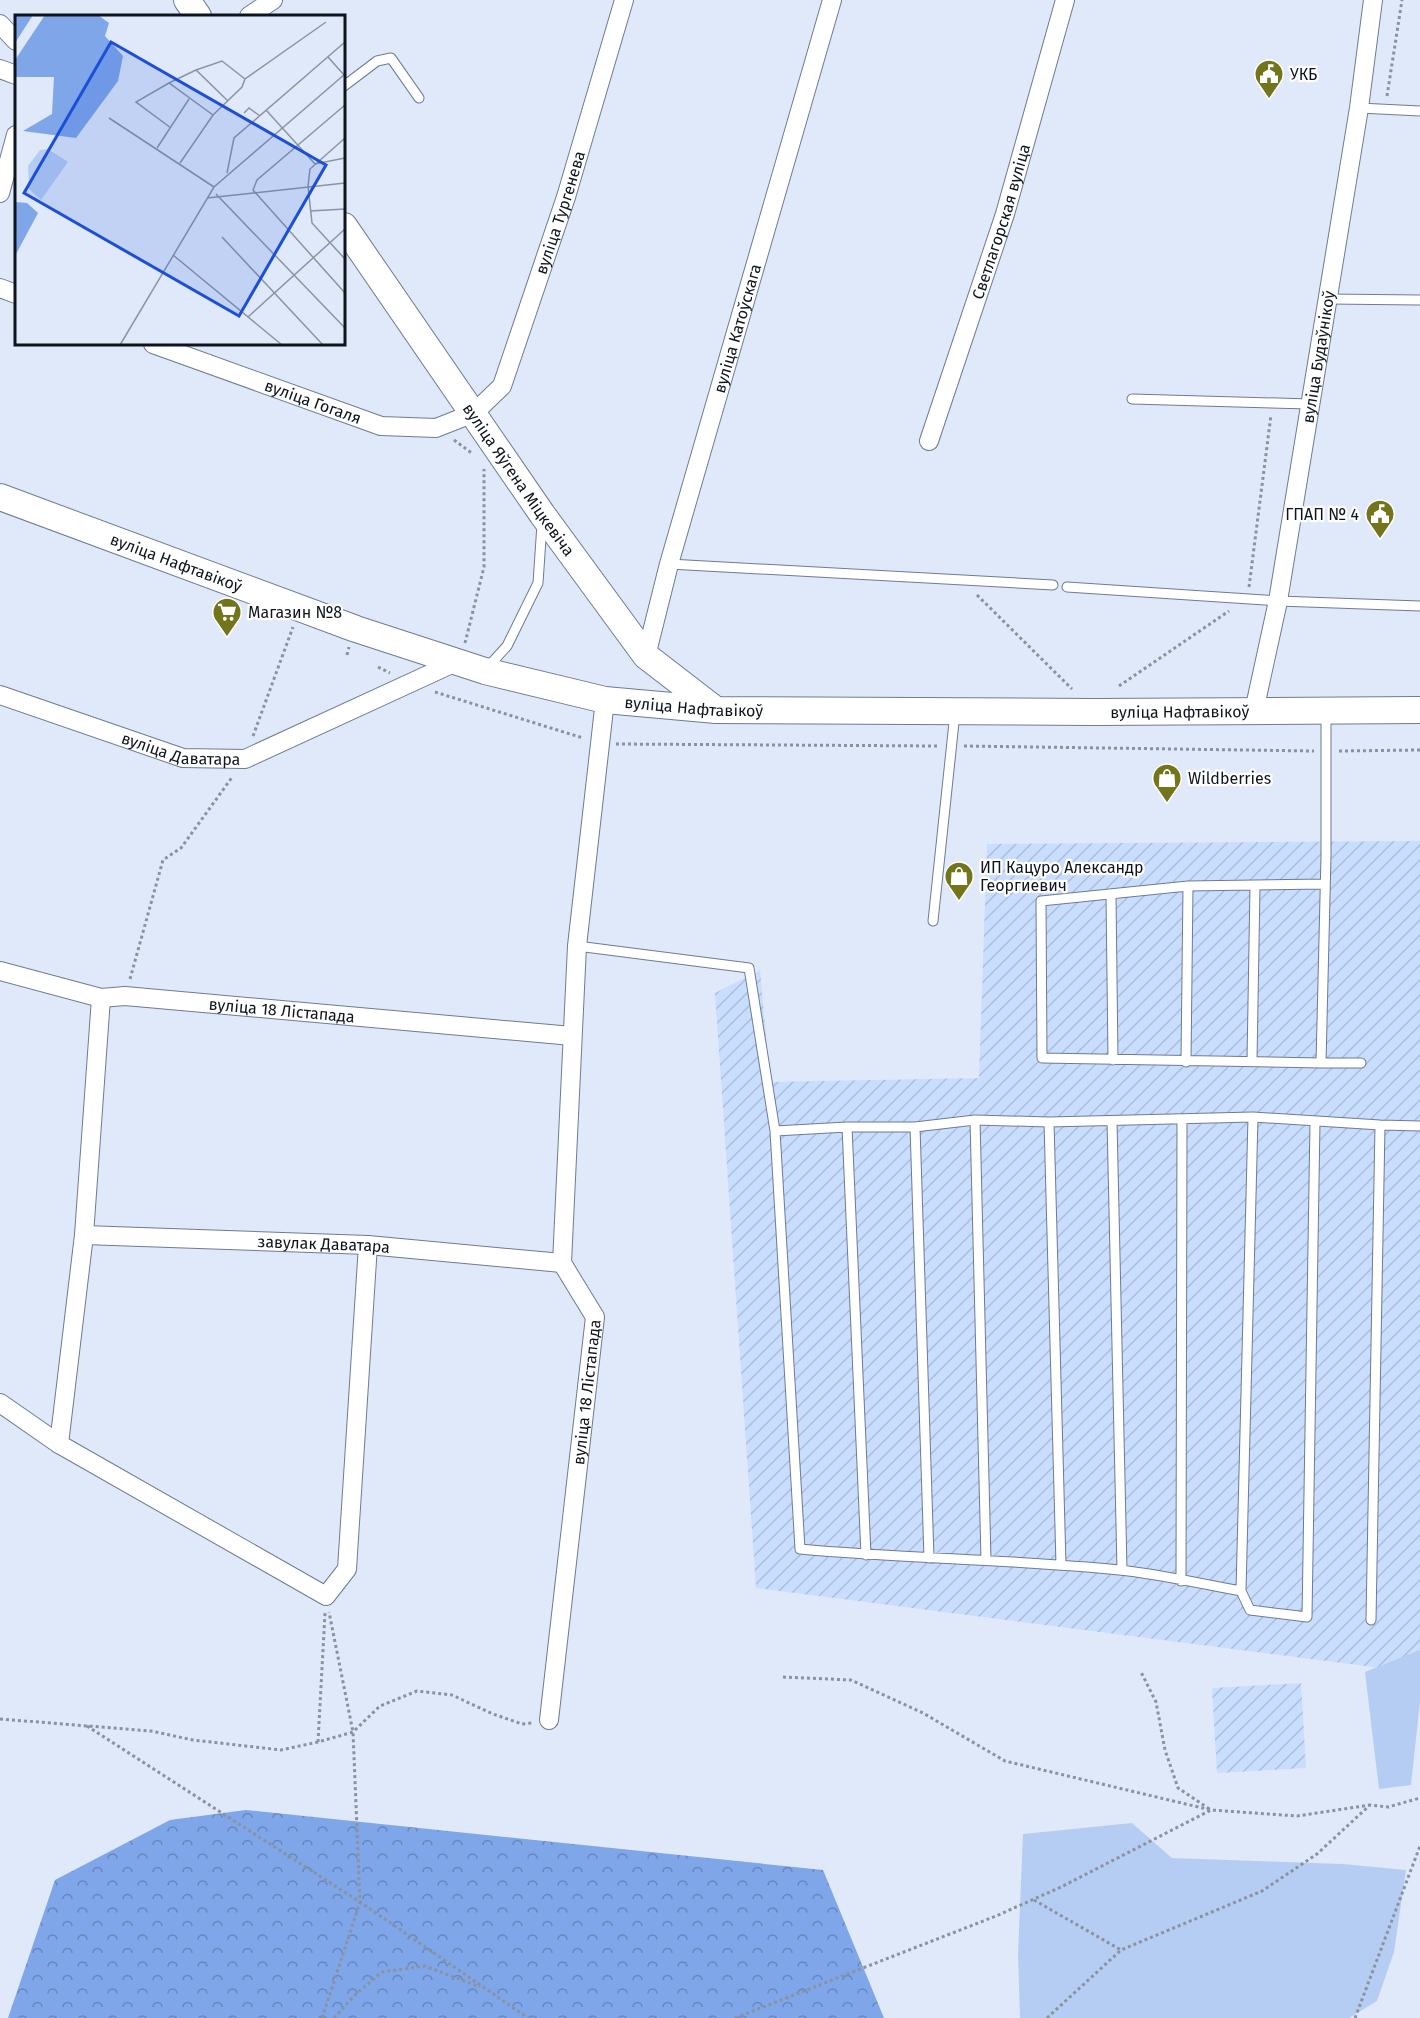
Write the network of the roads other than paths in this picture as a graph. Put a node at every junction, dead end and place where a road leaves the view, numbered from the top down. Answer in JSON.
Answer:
{"nodes":[{"id":1,"x":187,"y":0,"type":"edge"},
{"id":2,"x":273,"y":0,"type":"edge"},
{"id":3,"x":624,"y":0,"type":"edge"},
{"id":4,"x":832,"y":0,"type":"edge"},
{"id":5,"x":1065,"y":0,"type":"edge"},
{"id":6,"x":1373,"y":0,"type":"edge"},
{"id":7,"x":197,"y":15,"type":"edge"},
{"id":8,"x":250,"y":15,"type":"edge"},
{"id":9,"x":0,"y":24,"type":"edge"},
{"id":10,"x":15,"y":40,"type":"edge"},
{"id":11,"x":0,"y":69,"type":"edge"},
{"id":12,"x":15,"y":75,"type":"edge"},
{"id":13,"x":345,"y":85,"type":"edge"},
{"id":14,"x":419,"y":98,"type":"dead end"},
{"id":15,"x":1359,"y":108,"type":"junction"},
{"id":16,"x":1420,"y":111,"type":"edge"},
{"id":17,"x":15,"y":139,"type":"edge"},
{"id":18,"x":0,"y":193,"type":"edge"},
{"id":19,"x":345,"y":227,"type":"edge"},
{"id":20,"x":0,"y":288,"type":"edge"},
{"id":21,"x":15,"y":294,"type":"edge"},
{"id":22,"x":1329,"y":299,"type":"junction"},
{"id":23,"x":1420,"y":300,"type":"edge"},
{"id":24,"x":156,"y":345,"type":"edge"},
{"id":25,"x":1132,"y":399,"type":"dead end"},
{"id":26,"x":1310,"y":404,"type":"junction"},
{"id":27,"x":474,"y":414,"type":"junction"},
{"id":28,"x":928,"y":441,"type":"dead end"},
{"id":29,"x":0,"y":496,"type":"edge"},
{"id":30,"x":543,"y":514,"type":"junction"},
{"id":31,"x":669,"y":564,"type":"junction"},
{"id":32,"x":1053,"y":585,"type":"dead end"},
{"id":33,"x":1067,"y":587,"type":"dead end"},
{"id":34,"x":1278,"y":601,"type":"junction"},
{"id":35,"x":1420,"y":606,"type":"edge"},
{"id":36,"x":646,"y":656,"type":"junction"},
{"id":37,"x":456,"y":662,"type":"junction"},
{"id":38,"x":485,"y":670,"type":"junction"},
{"id":39,"x":0,"y":695,"type":"edge"},
{"id":40,"x":605,"y":700,"type":"junction"},
{"id":41,"x":716,"y":710,"type":"junction"},
{"id":42,"x":1420,"y":710,"type":"edge"},
{"id":43,"x":955,"y":711,"type":"junction"},
{"id":44,"x":1254,"y":711,"type":"junction"},
{"id":45,"x":1326,"y":711,"type":"junction"},
{"id":46,"x":1324,"y":884,"type":"junction"},
{"id":47,"x":1188,"y":886,"type":"junction"},
{"id":48,"x":1256,"y":886,"type":"junction"},
{"id":49,"x":1111,"y":895,"type":"junction"},
{"id":50,"x":933,"y":921,"type":"dead end"},
{"id":51,"x":577,"y":946,"type":"junction"},
{"id":52,"x":0,"y":971,"type":"edge"},
{"id":53,"x":101,"y":998,"type":"junction"},
{"id":54,"x":573,"y":1036,"type":"junction"},
{"id":55,"x":1113,"y":1060,"type":"junction"},
{"id":56,"x":1252,"y":1061,"type":"junction"},
{"id":57,"x":1186,"y":1062,"type":"junction"},
{"id":58,"x":1321,"y":1063,"type":"junction"},
{"id":59,"x":1361,"y":1063,"type":"dead end"},
{"id":60,"x":1253,"y":1117,"type":"junction"},
{"id":61,"x":1182,"y":1119,"type":"junction"},
{"id":62,"x":975,"y":1120,"type":"junction"},
{"id":63,"x":1112,"y":1121,"type":"junction"},
{"id":64,"x":1315,"y":1121,"type":"junction"},
{"id":65,"x":1049,"y":1122,"type":"junction"},
{"id":66,"x":1380,"y":1125,"type":"junction"},
{"id":67,"x":1420,"y":1126,"type":"edge"},
{"id":68,"x":847,"y":1127,"type":"junction"},
{"id":69,"x":915,"y":1127,"type":"junction"},
{"id":70,"x":775,"y":1131,"type":"junction"},
{"id":71,"x":84,"y":1236,"type":"junction"},
{"id":72,"x":368,"y":1245,"type":"junction"},
{"id":73,"x":562,"y":1263,"type":"junction"},
{"id":74,"x":0,"y":1403,"type":"edge"},
{"id":75,"x":59,"y":1444,"type":"junction"},
{"id":76,"x":866,"y":1555,"type":"junction"},
{"id":77,"x":929,"y":1558,"type":"junction"},
{"id":78,"x":986,"y":1560,"type":"junction"},
{"id":79,"x":1061,"y":1565,"type":"junction"},
{"id":80,"x":1122,"y":1570,"type":"junction"},
{"id":81,"x":1181,"y":1581,"type":"junction"},
{"id":82,"x":1241,"y":1591,"type":"junction"},
{"id":83,"x":1371,"y":1620,"type":"dead end"},
{"id":84,"x":549,"y":1720,"type":"road end"}],
"edges":[{"from":1,"to":7,"type":"street"},
{"from":2,"to":8,"type":"street"},
{"from":3,"to":27,"type":"street","name":"вуліца Тургенева"},
{"from":4,"to":31,"type":"street","name":"вуліца Катоўскага"},
{"from":5,"to":28,"type":"street","name":"Светлагорская вуліца"},
{"from":6,"to":15,"type":"street","name":"вуліца Будаўнікоў"},
{"from":9,"to":10,"type":"street"},
{"from":11,"to":12,"type":"street"},
{"from":13,"to":14,"type":"lane"},
{"from":15,"to":16,"type":"lane"},
{"from":15,"to":22,"type":"street","name":"вуліца Будаўнікоў"},
{"from":17,"to":18,"type":"street"},
{"from":19,"to":27,"type":"street","name":"вуліца Яўгена Міцкевіча"},
{"from":20,"to":21,"type":"street"},
{"from":22,"to":23,"type":"lane"},
{"from":22,"to":26,"type":"street","name":"вуліца Будаўнікоў"},
{"from":24,"to":27,"type":"street","name":"вуліца Гогаля"},
{"from":25,"to":26,"type":"lane"},
{"from":26,"to":34,"type":"street","name":"вуліца Будаўнікоў"},
{"from":27,"to":30,"type":"street","name":"вуліца Яўгена Міцкевіча"},
{"from":29,"to":37,"type":"street","name":"вуліца Нафтавікоў"},
{"from":30,"to":36,"type":"street","name":"вуліца Яўгена Міцкевіча"},
{"from":30,"to":38,"type":"lane"},
{"from":31,"to":32,"type":"lane"},
{"from":31,"to":36,"type":"street","name":"вуліца Катоўскага"},
{"from":33,"to":34,"type":"lane"},
{"from":34,"to":35,"type":"lane"},
{"from":34,"to":44,"type":"street","name":"вуліца Будаўнікоў"},
{"from":36,"to":41,"type":"street","name":"вуліца Яўгена Міцкевіча"},
{"from":37,"to":38,"type":"street","name":"вуліца Нафтавікоў"},
{"from":37,"to":39,"type":"street","name":"вуліца Даватара"},
{"from":38,"to":40,"type":"street","name":"вуліца Нафтавікоў"},
{"from":40,"to":41,"type":"street","name":"вуліца Нафтавікоў"},
{"from":40,"to":51,"type":"street"},
{"from":41,"to":43,"type":"street","name":"вуліца Нафтавікоў"},
{"from":42,"to":45,"type":"street","name":"вуліца Нафтавікоў"},
{"from":43,"to":44,"type":"street","name":"вуліца Нафтавікоў"},
{"from":43,"to":50,"type":"lane"},
{"from":44,"to":45,"type":"street","name":"вуліца Нафтавікоў"},
{"from":45,"to":46,"type":"lane"},
{"from":46,"to":48,"type":"lane"},
{"from":46,"to":58,"type":"lane"},
{"from":47,"to":48,"type":"lane"},
{"from":47,"to":49,"type":"lane"},
{"from":47,"to":57,"type":"lane"},
{"from":48,"to":56,"type":"lane"},
{"from":49,"to":55,"type":"lane"},
{"from":49,"to":55,"type":"lane"},
{"from":51,"to":54,"type":"street"},
{"from":51,"to":70,"type":"lane"},
{"from":52,"to":53,"type":"street","name":"вуліца 18 Лістапада"},
{"from":53,"to":54,"type":"street","name":"вуліца 18 Лістапада"},
{"from":53,"to":71,"type":"street"},
{"from":54,"to":73,"type":"street"},
{"from":55,"to":57,"type":"lane"},
{"from":56,"to":57,"type":"lane"},
{"from":56,"to":58,"type":"lane"},
{"from":58,"to":59,"type":"lane"},
{"from":60,"to":61,"type":"lane"},
{"from":60,"to":64,"type":"lane"},
{"from":60,"to":82,"type":"lane"},
{"from":61,"to":63,"type":"lane"},
{"from":61,"to":81,"type":"lane"},
{"from":62,"to":65,"type":"lane"},
{"from":62,"to":69,"type":"lane"},
{"from":62,"to":78,"type":"lane"},
{"from":63,"to":65,"type":"lane"},
{"from":63,"to":80,"type":"lane"},
{"from":64,"to":66,"type":"lane"},
{"from":64,"to":82,"type":"lane"},
{"from":65,"to":79,"type":"lane"},
{"from":66,"to":67,"type":"lane"},
{"from":66,"to":83,"type":"lane"},
{"from":68,"to":69,"type":"lane"},
{"from":68,"to":70,"type":"lane"},
{"from":68,"to":76,"type":"lane"},
{"from":69,"to":77,"type":"lane"},
{"from":70,"to":76,"type":"lane"},
{"from":71,"to":72,"type":"street","name":"завулак Даватара"},
{"from":71,"to":75,"type":"street"},
{"from":72,"to":73,"type":"street","name":"завулак Даватара"},
{"from":72,"to":75,"type":"street"},
{"from":73,"to":84,"type":"street","name":"вуліца 18 Лістапада"},
{"from":74,"to":75,"type":"street"},
{"from":76,"to":77,"type":"lane"},
{"from":77,"to":78,"type":"lane"},
{"from":78,"to":79,"type":"lane"},
{"from":79,"to":80,"type":"lane"},
{"from":80,"to":81,"type":"lane"},
{"from":81,"to":82,"type":"lane"}]}
